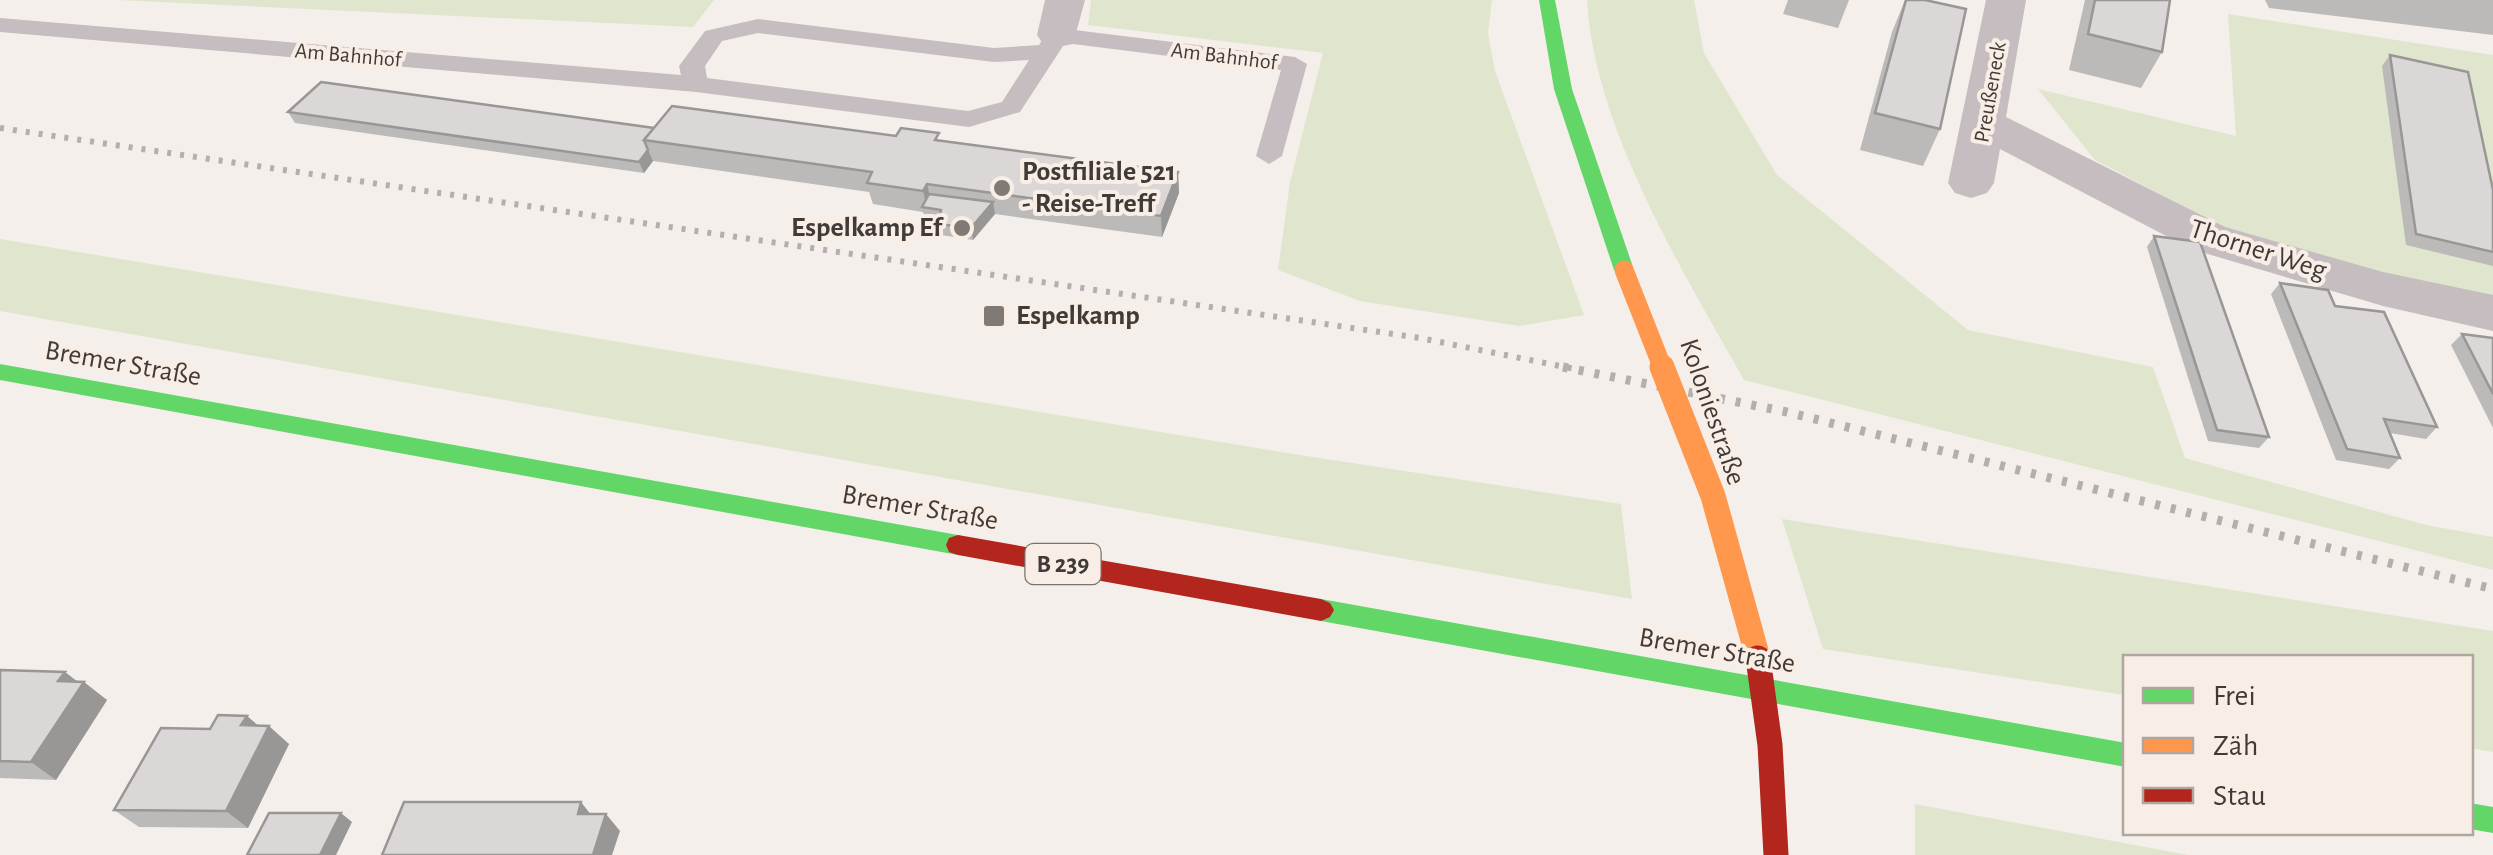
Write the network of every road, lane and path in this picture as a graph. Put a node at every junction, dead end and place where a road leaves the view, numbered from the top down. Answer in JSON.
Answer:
{"nodes":[{"id":1,"x":1547,"y":0,"type":"edge"},
{"id":2,"x":2006,"y":0,"type":"edge"},
{"id":3,"x":0,"y":25,"type":"edge"},
{"id":4,"x":1056,"y":29,"type":"edge"},
{"id":5,"x":696,"y":84,"type":"junction"},
{"id":6,"x":1984,"y":122,"type":"junction"},
{"id":7,"x":1270,"y":156,"type":"dead end"},
{"id":8,"x":1970,"y":183,"type":"dead end"},
{"id":9,"x":2493,"y":313,"type":"edge"},
{"id":10,"x":0,"y":372,"type":"edge"},
{"id":11,"x":2123,"y":754,"type":"edge"},
{"id":12,"x":1776,"y":855,"type":"edge"}],
"edges":[{"from":1,"to":12,"type":"main road","name":"Koloniestraße","bridge":true},
{"from":2,"to":6,"type":"street","name":"Preußeneck"},
{"from":3,"to":5,"type":"lane","name":"Am Bahnhof"},
{"from":4,"to":5,"type":"lane"},
{"from":4,"to":5,"type":"lane","name":"Am Bahnhof"},
{"from":4,"to":7,"type":"lane","name":"Am Bahnhof"},
{"from":6,"to":8,"type":"street","name":"Preußeneck"},
{"from":6,"to":9,"type":"street","name":"Thorner Weg"},
{"from":10,"to":11,"type":"main road","name":"Bremer Straße","number":"B 239"}]}
